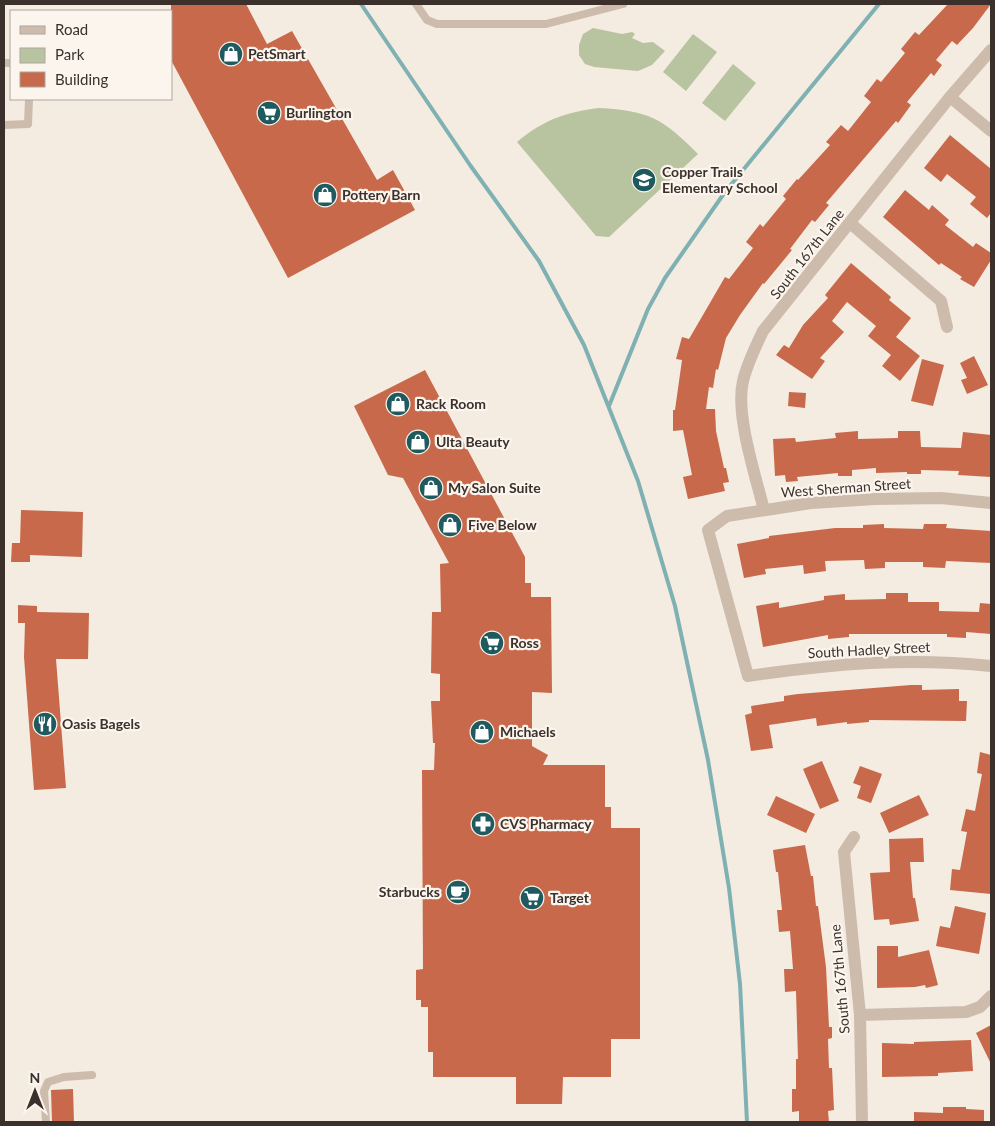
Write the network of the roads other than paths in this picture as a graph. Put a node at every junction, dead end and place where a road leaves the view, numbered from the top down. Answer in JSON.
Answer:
{"nodes":[{"id":1,"x":416,"y":4,"type":"edge"},
{"id":2,"x":623,"y":4,"type":"edge"},
{"id":3,"x":991,"y":50,"type":"edge"},
{"id":4,"x":950,"y":97,"type":"junction"},
{"id":5,"x":29,"y":100,"type":"edge"},
{"id":6,"x":4,"y":125,"type":"edge"},
{"id":7,"x":991,"y":131,"type":"edge"},
{"id":8,"x":850,"y":223,"type":"junction"},
{"id":9,"x":948,"y":327,"type":"dead end"},
{"id":10,"x":991,"y":503,"type":"edge"},
{"id":11,"x":764,"y":510,"type":"junction"},
{"id":12,"x":991,"y":666,"type":"edge"},
{"id":13,"x":748,"y":676,"type":"joint"},
{"id":14,"x":854,"y":837,"type":"dead end"},
{"id":15,"x":991,"y":996,"type":"edge"},
{"id":16,"x":860,"y":1016,"type":"junction"},
{"id":17,"x":92,"y":1075,"type":"dead end"},
{"id":18,"x":46,"y":1122,"type":"edge"},
{"id":19,"x":862,"y":1122,"type":"edge"}],
"edges":[{"from":1,"to":2,"type":"lane"},
{"from":3,"to":4,"type":"street","name":"South 167th Lane"},
{"from":4,"to":7,"type":"street"},
{"from":4,"to":8,"type":"street","name":"South 167th Lane"},
{"from":5,"to":6,"type":"lane"},
{"from":8,"to":9,"type":"street"},
{"from":8,"to":11,"type":"street","name":"South 167th Lane"},
{"from":10,"to":11,"type":"street","name":"West Sherman Street"},
{"from":11,"to":13,"type":"street","name":"West Sherman Street"},
{"from":12,"to":13,"type":"street","name":"South Hadley Street"},
{"from":14,"to":16,"type":"street","name":"South 167th Lane"},
{"from":15,"to":16,"type":"street"},
{"from":16,"to":19,"type":"street","name":"South 167th Lane"},
{"from":17,"to":18,"type":"lane"}]}
